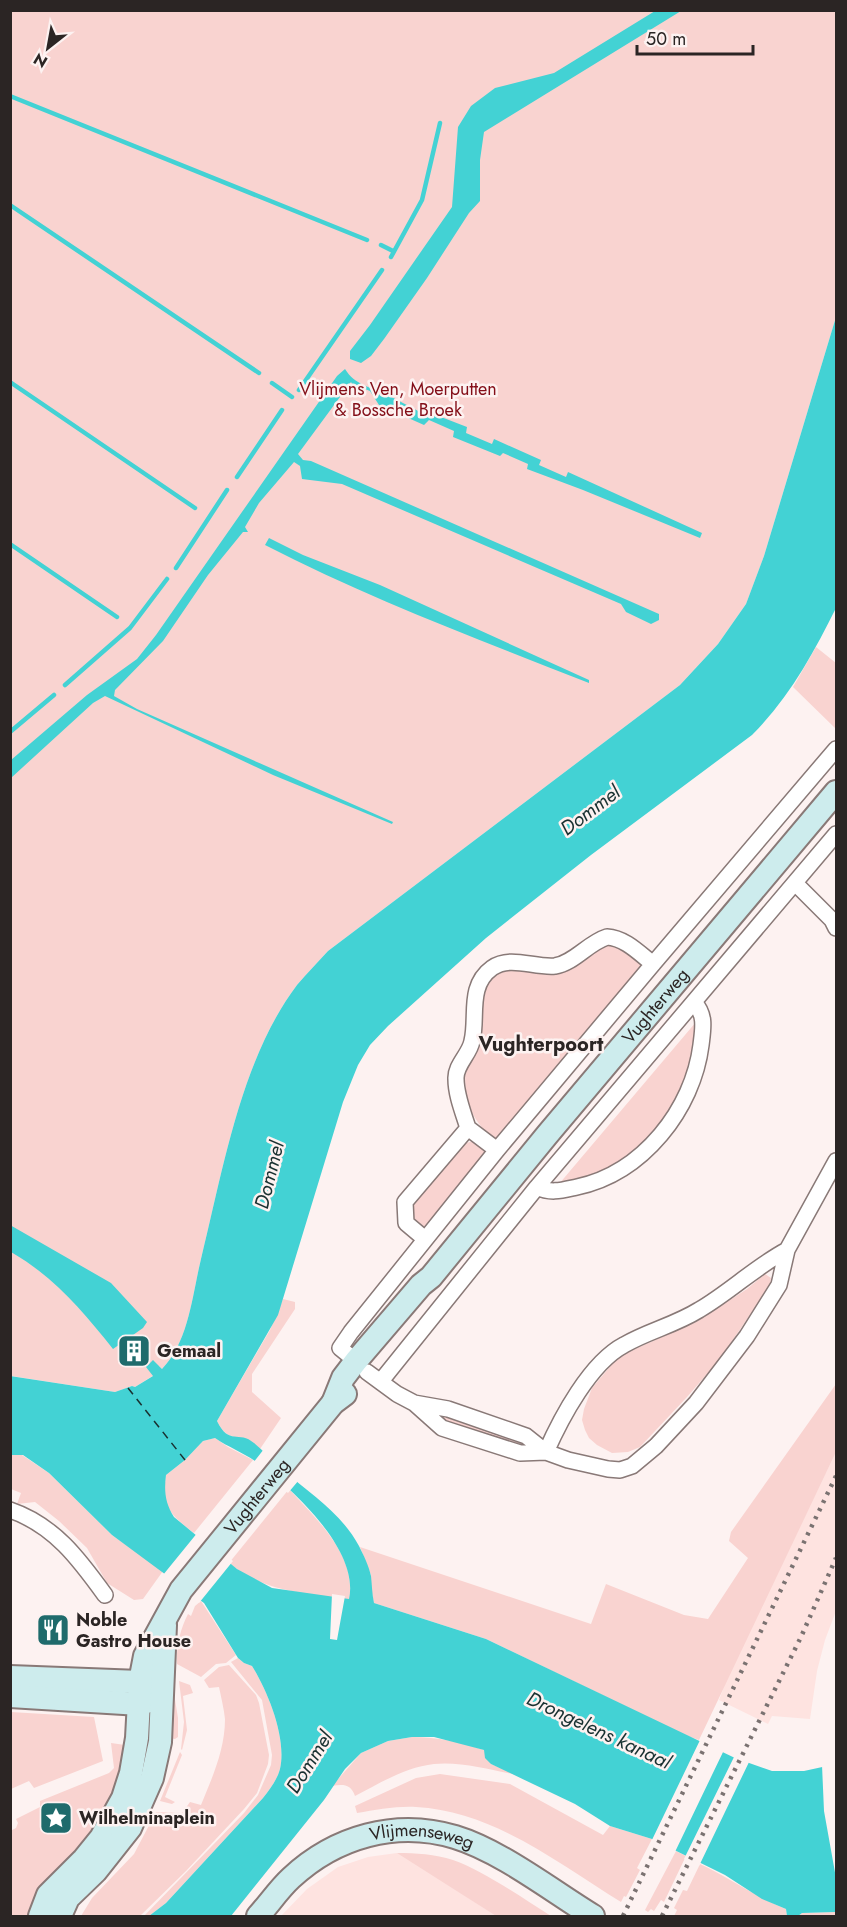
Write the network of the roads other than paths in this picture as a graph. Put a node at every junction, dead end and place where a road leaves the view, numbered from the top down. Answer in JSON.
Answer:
{"nodes":[{"id":1,"x":837,"y":749,"type":"edge"},
{"id":2,"x":837,"y":792,"type":"edge"},
{"id":3,"x":837,"y":834,"type":"edge"},
{"id":4,"x":795,"y":883,"type":"junction"},
{"id":5,"x":837,"y":928,"type":"edge"},
{"id":6,"x":653,"y":964,"type":"junction"},
{"id":7,"x":694,"y":1002,"type":"junction"},
{"id":8,"x":468,"y":1128,"type":"junction"},
{"id":9,"x":497,"y":1150,"type":"junction"},
{"id":10,"x":837,"y":1161,"type":"edge"},
{"id":11,"x":537,"y":1187,"type":"junction"},
{"id":12,"x":425,"y":1239,"type":"junction"},
{"id":13,"x":787,"y":1250,"type":"junction"},
{"id":14,"x":394,"y":1309,"type":"junction"},
{"id":15,"x":361,"y":1365,"type":"junction"},
{"id":16,"x":546,"y":1452,"type":"junction"},
{"id":17,"x":10,"y":1510,"type":"edge"},
{"id":18,"x":105,"y":1595,"type":"dead end"},
{"id":19,"x":165,"y":1620,"type":"junction"},
{"id":20,"x":10,"y":1677,"type":"edge"},
{"id":21,"x":140,"y":1693,"type":"junction"},
{"id":22,"x":161,"y":1694,"type":"junction"},
{"id":23,"x":10,"y":1696,"type":"edge"},
{"id":24,"x":40,"y":1917,"type":"edge"},
{"id":25,"x":60,"y":1917,"type":"edge"},
{"id":26,"x":258,"y":1917,"type":"edge"},
{"id":27,"x":593,"y":1917,"type":"edge"}],
"edges":[{"from":1,"to":6,"type":"street","name":"Vughterweg"},
{"from":2,"to":14,"type":"main road","name":"Vughterweg"},
{"from":3,"to":4,"type":"street","name":"Vughterweg"},
{"from":4,"to":5,"type":"street"},
{"from":4,"to":7,"type":"street","name":"Vughterweg"},
{"from":6,"to":8,"type":"street","name":"Vughterweg"},
{"from":6,"to":9,"type":"street","name":"Vughterweg"},
{"from":7,"to":11,"type":"street","name":"Vughterweg"},
{"from":7,"to":11,"type":"street","name":"Vughterweg"},
{"from":8,"to":9,"type":"street"},
{"from":8,"to":12,"type":"street"},
{"from":9,"to":12,"type":"street","name":"Vughterweg"},
{"from":10,"to":13,"type":"street"},
{"from":11,"to":15,"type":"street","name":"Vughterweg"},
{"from":12,"to":14,"type":"street","name":"Vughterweg"},
{"from":13,"to":16,"type":"street"},
{"from":13,"to":16,"type":"street"},
{"from":14,"to":15,"type":"main road","name":"Vughterweg"},
{"from":14,"to":15,"type":"street","name":"Vughterweg"},
{"from":15,"to":16,"type":"street"},
{"from":15,"to":19,"type":"main road","name":"Vughterweg"},
{"from":17,"to":18,"type":"street"},
{"from":19,"to":21,"type":"main road"},
{"from":19,"to":22,"type":"main road"},
{"from":20,"to":21,"type":"main road"},
{"from":21,"to":22,"type":"main road"},
{"from":21,"to":23,"type":"main road"},
{"from":21,"to":24,"type":"main road"},
{"from":22,"to":25,"type":"main road"},
{"from":26,"to":27,"type":"main road","name":"Vlijmenseweg"}]}
